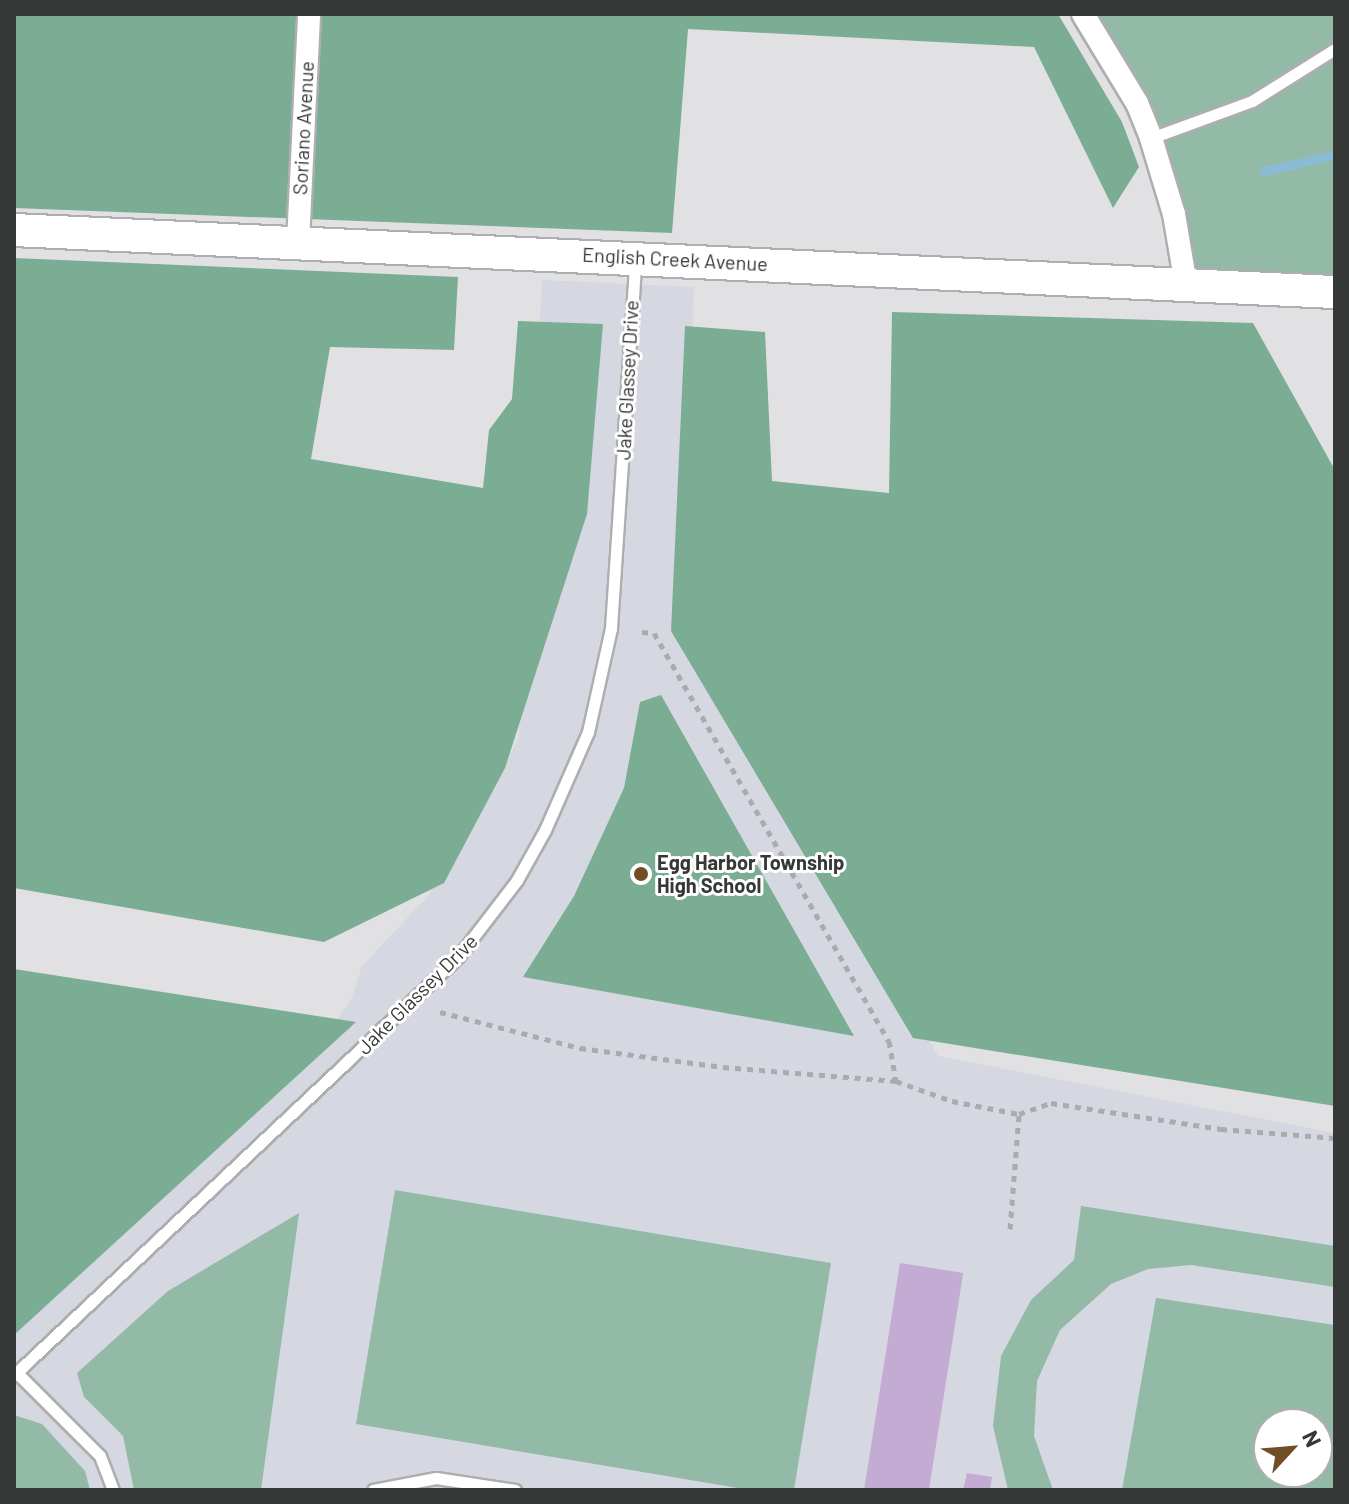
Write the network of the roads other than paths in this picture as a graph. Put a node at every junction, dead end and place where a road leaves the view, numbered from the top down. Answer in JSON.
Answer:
{"nodes":[{"id":1,"x":309,"y":14,"type":"edge"},
{"id":2,"x":1083,"y":14,"type":"edge"},
{"id":3,"x":1335,"y":49,"type":"edge"},
{"id":4,"x":1151,"y":138,"type":"junction"},
{"id":5,"x":14,"y":230,"type":"edge"},
{"id":6,"x":298,"y":242,"type":"junction"},
{"id":7,"x":635,"y":257,"type":"junction"},
{"id":8,"x":1186,"y":285,"type":"junction"},
{"id":9,"x":1335,"y":292,"type":"edge"},
{"id":10,"x":15,"y":1374,"type":"edge"},
{"id":11,"x":113,"y":1490,"type":"edge"},
{"id":12,"x":373,"y":1490,"type":"edge"},
{"id":13,"x":515,"y":1490,"type":"edge"}],
"edges":[{"from":1,"to":6,"type":"street","name":"Soriano Avenue"},
{"from":2,"to":4,"type":"street"},
{"from":3,"to":4,"type":"lane"},
{"from":4,"to":8,"type":"street"},
{"from":5,"to":6,"type":"main road","name":"English Creek Avenue"},
{"from":6,"to":7,"type":"main road","name":"English Creek Avenue"},
{"from":7,"to":8,"type":"main road","name":"English Creek Avenue"},
{"from":7,"to":10,"type":"lane","name":"Jake Glassey Drive"},
{"from":8,"to":9,"type":"main road","name":"English Creek Avenue"},
{"from":10,"to":11,"type":"lane"},
{"from":12,"to":13,"type":"lane"}]}
